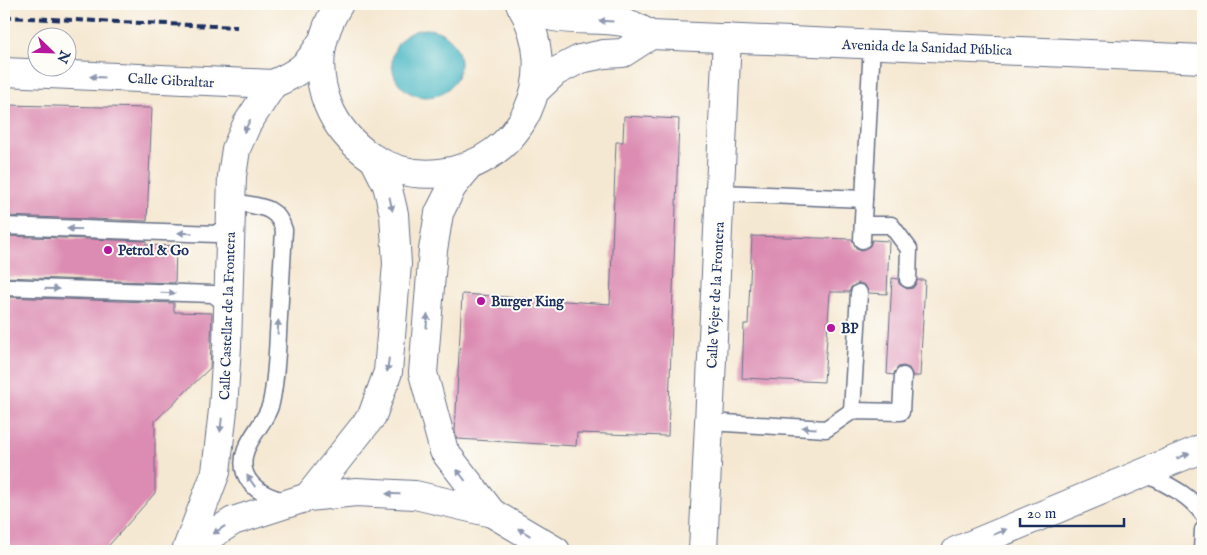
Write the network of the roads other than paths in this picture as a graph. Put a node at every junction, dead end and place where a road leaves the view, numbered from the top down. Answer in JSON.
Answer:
{"nodes":[{"id":1,"x":521,"y":4,"type":"edge"},
{"id":2,"x":328,"y":18,"type":"edge"},
{"id":3,"x":651,"y":35,"type":"junction"},
{"id":4,"x":727,"y":38,"type":"junction"},
{"id":5,"x":872,"y":44,"type":"junction"},
{"id":6,"x":1203,"y":59,"type":"edge"},
{"id":7,"x":4,"y":72,"type":"edge"},
{"id":8,"x":273,"y":84,"type":"junction"},
{"id":9,"x":536,"y":90,"type":"junction"},
{"id":10,"x":374,"y":158,"type":"junction"},
{"id":11,"x":470,"y":165,"type":"junction"},
{"id":12,"x":720,"y":193,"type":"junction"},
{"id":13,"x":864,"y":199,"type":"junction"},
{"id":14,"x":231,"y":216,"type":"junction"},
{"id":15,"x":4,"y":226,"type":"edge"},
{"id":16,"x":908,"y":279,"type":"dead end"},
{"id":17,"x":4,"y":287,"type":"edge"},
{"id":18,"x":859,"y":293,"type":"dead end"},
{"id":19,"x":228,"y":315,"type":"junction"},
{"id":20,"x":903,"y":376,"type":"dead end"},
{"id":21,"x":852,"y":411,"type":"junction"},
{"id":22,"x":708,"y":422,"type":"junction"},
{"id":23,"x":1203,"y":448,"type":"edge"},
{"id":24,"x":1143,"y":472,"type":"junction"},
{"id":25,"x":300,"y":499,"type":"junction"},
{"id":26,"x":492,"y":513,"type":"junction"},
{"id":27,"x":1203,"y":514,"type":"edge"},
{"id":28,"x":1203,"y":530,"type":"edge"},
{"id":29,"x":186,"y":551,"type":"edge"},
{"id":30,"x":556,"y":551,"type":"edge"},
{"id":31,"x":703,"y":551,"type":"edge"},
{"id":32,"x":956,"y":551,"type":"edge"},
{"id":33,"x":1202,"y":551,"type":"edge"}],
"edges":[{"from":3,"to":1,"type":"street","name":"Avenida de la Sanidad Pública","one_way":true},
{"from":1,"to":9,"type":"street"},
{"from":2,"to":8,"type":"street","name":"Calle Gibraltar"},
{"from":2,"to":10,"type":"street"},
{"from":3,"to":4,"type":"street","name":"Avenida de la Sanidad Pública"},
{"from":3,"to":9,"type":"street"},
{"from":4,"to":5,"type":"street","name":"Avenida de la Sanidad Pública"},
{"from":4,"to":12,"type":"street","name":"Calle Vejer de la Frontera"},
{"from":5,"to":6,"type":"street","name":"Avenida de la Sanidad Pública"},
{"from":5,"to":13,"type":"lane"},
{"from":8,"to":7,"type":"street","name":"Calle Gibraltar","one_way":true},
{"from":8,"to":14,"type":"street","name":"Calle Castellar de la Frontera","one_way":true},
{"from":9,"to":11,"type":"street"},
{"from":10,"to":11,"type":"street"},
{"from":10,"to":25,"type":"street","one_way":true},
{"from":26,"to":11,"type":"street","one_way":true},
{"from":12,"to":13,"type":"lane"},
{"from":12,"to":22,"type":"street","name":"Calle Vejer de la Frontera"},
{"from":13,"to":16,"type":"lane"},
{"from":14,"to":15,"type":"lane","one_way":true},
{"from":14,"to":19,"type":"street","name":"Calle Castellar de la Frontera"},
{"from":25,"to":14,"type":"lane","one_way":true},
{"from":17,"to":19,"type":"lane","one_way":true},
{"from":18,"to":21,"type":"lane"},
{"from":19,"to":29,"type":"street","name":"Calle Castellar de la Frontera","one_way":true},
{"from":20,"to":21,"type":"lane"},
{"from":21,"to":22,"type":"lane","one_way":true},
{"from":22,"to":31,"type":"street","name":"Calle Vejer de la Frontera"},
{"from":24,"to":23,"type":"street","one_way":true},
{"from":24,"to":27,"type":"lane"},
{"from":32,"to":24,"type":"street","one_way":true},
{"from":26,"to":25,"type":"street","one_way":true},
{"from":25,"to":29,"type":"street","one_way":true},
{"from":30,"to":26,"type":"street","one_way":true},
{"from":28,"to":33,"type":"lane"}]}
